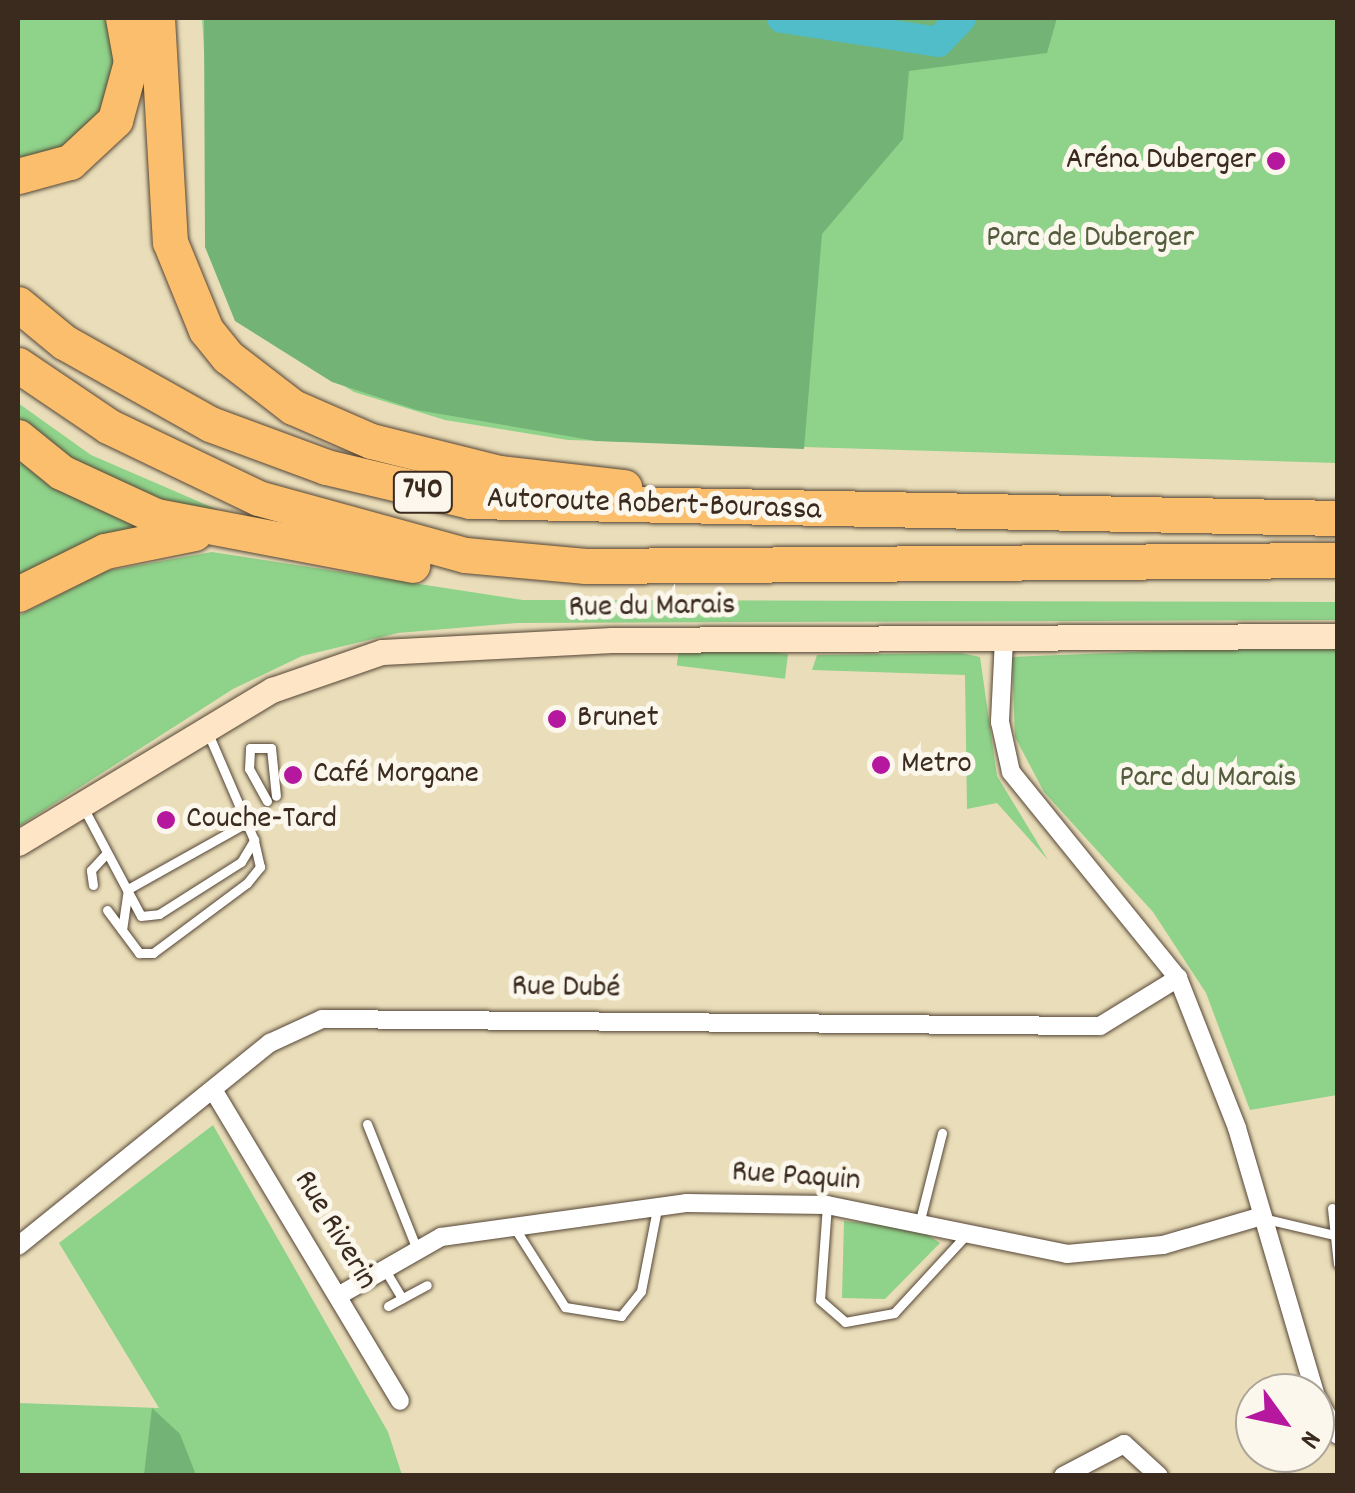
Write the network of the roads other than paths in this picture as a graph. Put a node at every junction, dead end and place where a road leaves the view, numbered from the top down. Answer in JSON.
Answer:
{"nodes":[{"id":1,"x":123,"y":18,"type":"edge"},
{"id":2,"x":157,"y":18,"type":"edge"},
{"id":3,"x":18,"y":176,"type":"edge"},
{"id":4,"x":18,"y":304,"type":"edge"},
{"id":5,"x":18,"y":365,"type":"edge"},
{"id":6,"x":18,"y":437,"type":"edge"},
{"id":7,"x":873,"y":512,"type":"junction"},
{"id":8,"x":1338,"y":518,"type":"edge"},
{"id":9,"x":209,"y":531,"type":"junction"},
{"id":10,"x":1338,"y":560,"type":"edge"},
{"id":11,"x":586,"y":566,"type":"junction"},
{"id":12,"x":18,"y":594,"type":"edge"},
{"id":13,"x":1338,"y":636,"type":"edge"},
{"id":14,"x":1004,"y":639,"type":"junction"},
{"id":15,"x":206,"y":729,"type":"junction"},
{"id":16,"x":272,"y":798,"type":"joint"},
{"id":17,"x":82,"y":805,"type":"junction"},
{"id":18,"x":246,"y":823,"type":"junction"},
{"id":19,"x":254,"y":840,"type":"junction"},
{"id":20,"x":18,"y":843,"type":"edge"},
{"id":21,"x":106,"y":853,"type":"junction"},
{"id":22,"x":93,"y":886,"type":"dead end"},
{"id":23,"x":128,"y":889,"type":"junction"},
{"id":24,"x":108,"y":910,"type":"dead end"},
{"id":25,"x":123,"y":935,"type":"junction"},
{"id":26,"x":1178,"y":978,"type":"junction"},
{"id":27,"x":215,"y":1093,"type":"junction"},
{"id":28,"x":367,"y":1124,"type":"dead end"},
{"id":29,"x":942,"y":1133,"type":"dead end"},
{"id":30,"x":827,"y":1206,"type":"junction"},
{"id":31,"x":1332,"y":1208,"type":"dead end"},
{"id":32,"x":658,"y":1209,"type":"junction"},
{"id":33,"x":1259,"y":1217,"type":"junction"},
{"id":34,"x":920,"y":1220,"type":"junction"},
{"id":35,"x":514,"y":1226,"type":"junction"},
{"id":36,"x":968,"y":1233,"type":"junction"},
{"id":37,"x":1335,"y":1237,"type":"edge"},
{"id":38,"x":18,"y":1246,"type":"edge"},
{"id":39,"x":416,"y":1247,"type":"junction"},
{"id":40,"x":1338,"y":1264,"type":"edge"},
{"id":41,"x":383,"y":1267,"type":"junction"},
{"id":42,"x":427,"y":1284,"type":"dead end"},
{"id":43,"x":338,"y":1296,"type":"junction"},
{"id":44,"x":402,"y":1298,"type":"junction"},
{"id":45,"x":388,"y":1306,"type":"dead end"},
{"id":46,"x":1308,"y":1373,"type":"edge"},
{"id":47,"x":400,"y":1401,"type":"dead end"},
{"id":48,"x":1064,"y":1476,"type":"edge"},
{"id":49,"x":1159,"y":1476,"type":"edge"}],
"edges":[{"from":1,"to":3,"type":"highway"},
{"from":2,"to":7,"type":"highway"},
{"from":4,"to":7,"type":"highway","name":"Autoroute Robert-Bourassa","number":"740"},
{"from":5,"to":11,"type":"highway","name":"Autoroute Robert-Bourassa","number":"740"},
{"from":6,"to":9,"type":"highway"},
{"from":7,"to":8,"type":"highway","name":"Autoroute Robert-Bourassa","number":"740"},
{"from":9,"to":11,"type":"highway"},
{"from":9,"to":12,"type":"highway"},
{"from":10,"to":11,"type":"highway","name":"Autoroute Robert-Bourassa","number":"740"},
{"from":13,"to":14,"type":"street","name":"Rue du Marais"},
{"from":14,"to":15,"type":"street","name":"Rue du Marais"},
{"from":14,"to":26,"type":"street"},
{"from":15,"to":17,"type":"street","name":"Rue du Marais"},
{"from":15,"to":18,"type":"lane"},
{"from":16,"to":16,"type":"lane"},
{"from":17,"to":20,"type":"street","name":"Rue du Marais"},
{"from":17,"to":21,"type":"lane"},
{"from":18,"to":19,"type":"lane"},
{"from":18,"to":23,"type":"lane"},
{"from":19,"to":23,"type":"lane"},
{"from":19,"to":25,"type":"lane"},
{"from":21,"to":22,"type":"lane"},
{"from":21,"to":23,"type":"lane"},
{"from":23,"to":25,"type":"lane"},
{"from":24,"to":25,"type":"lane"},
{"from":26,"to":27,"type":"street","name":"Rue Dubé"},
{"from":26,"to":33,"type":"street"},
{"from":27,"to":38,"type":"street","name":"Rue Dubé"},
{"from":27,"to":43,"type":"street","name":"Rue Riverin"},
{"from":28,"to":39,"type":"lane"},
{"from":29,"to":34,"type":"lane"},
{"from":30,"to":32,"type":"street","name":"Rue Paquin"},
{"from":30,"to":34,"type":"street","name":"Rue Paquin"},
{"from":30,"to":36,"type":"lane"},
{"from":31,"to":37,"type":"lane"},
{"from":32,"to":35,"type":"street","name":"Rue Paquin"},
{"from":32,"to":35,"type":"lane"},
{"from":33,"to":36,"type":"street","name":"Rue Paquin"},
{"from":33,"to":37,"type":"lane"},
{"from":33,"to":46,"type":"street"},
{"from":34,"to":36,"type":"street","name":"Rue Paquin"},
{"from":35,"to":39,"type":"street","name":"Rue Paquin"},
{"from":37,"to":40,"type":"lane"},
{"from":39,"to":41,"type":"street","name":"Rue Paquin"},
{"from":41,"to":43,"type":"street","name":"Rue Paquin"},
{"from":41,"to":44,"type":"lane"},
{"from":42,"to":44,"type":"lane"},
{"from":43,"to":47,"type":"street","name":"Rue Riverin"},
{"from":44,"to":45,"type":"lane"},
{"from":48,"to":49,"type":"street"}]}
